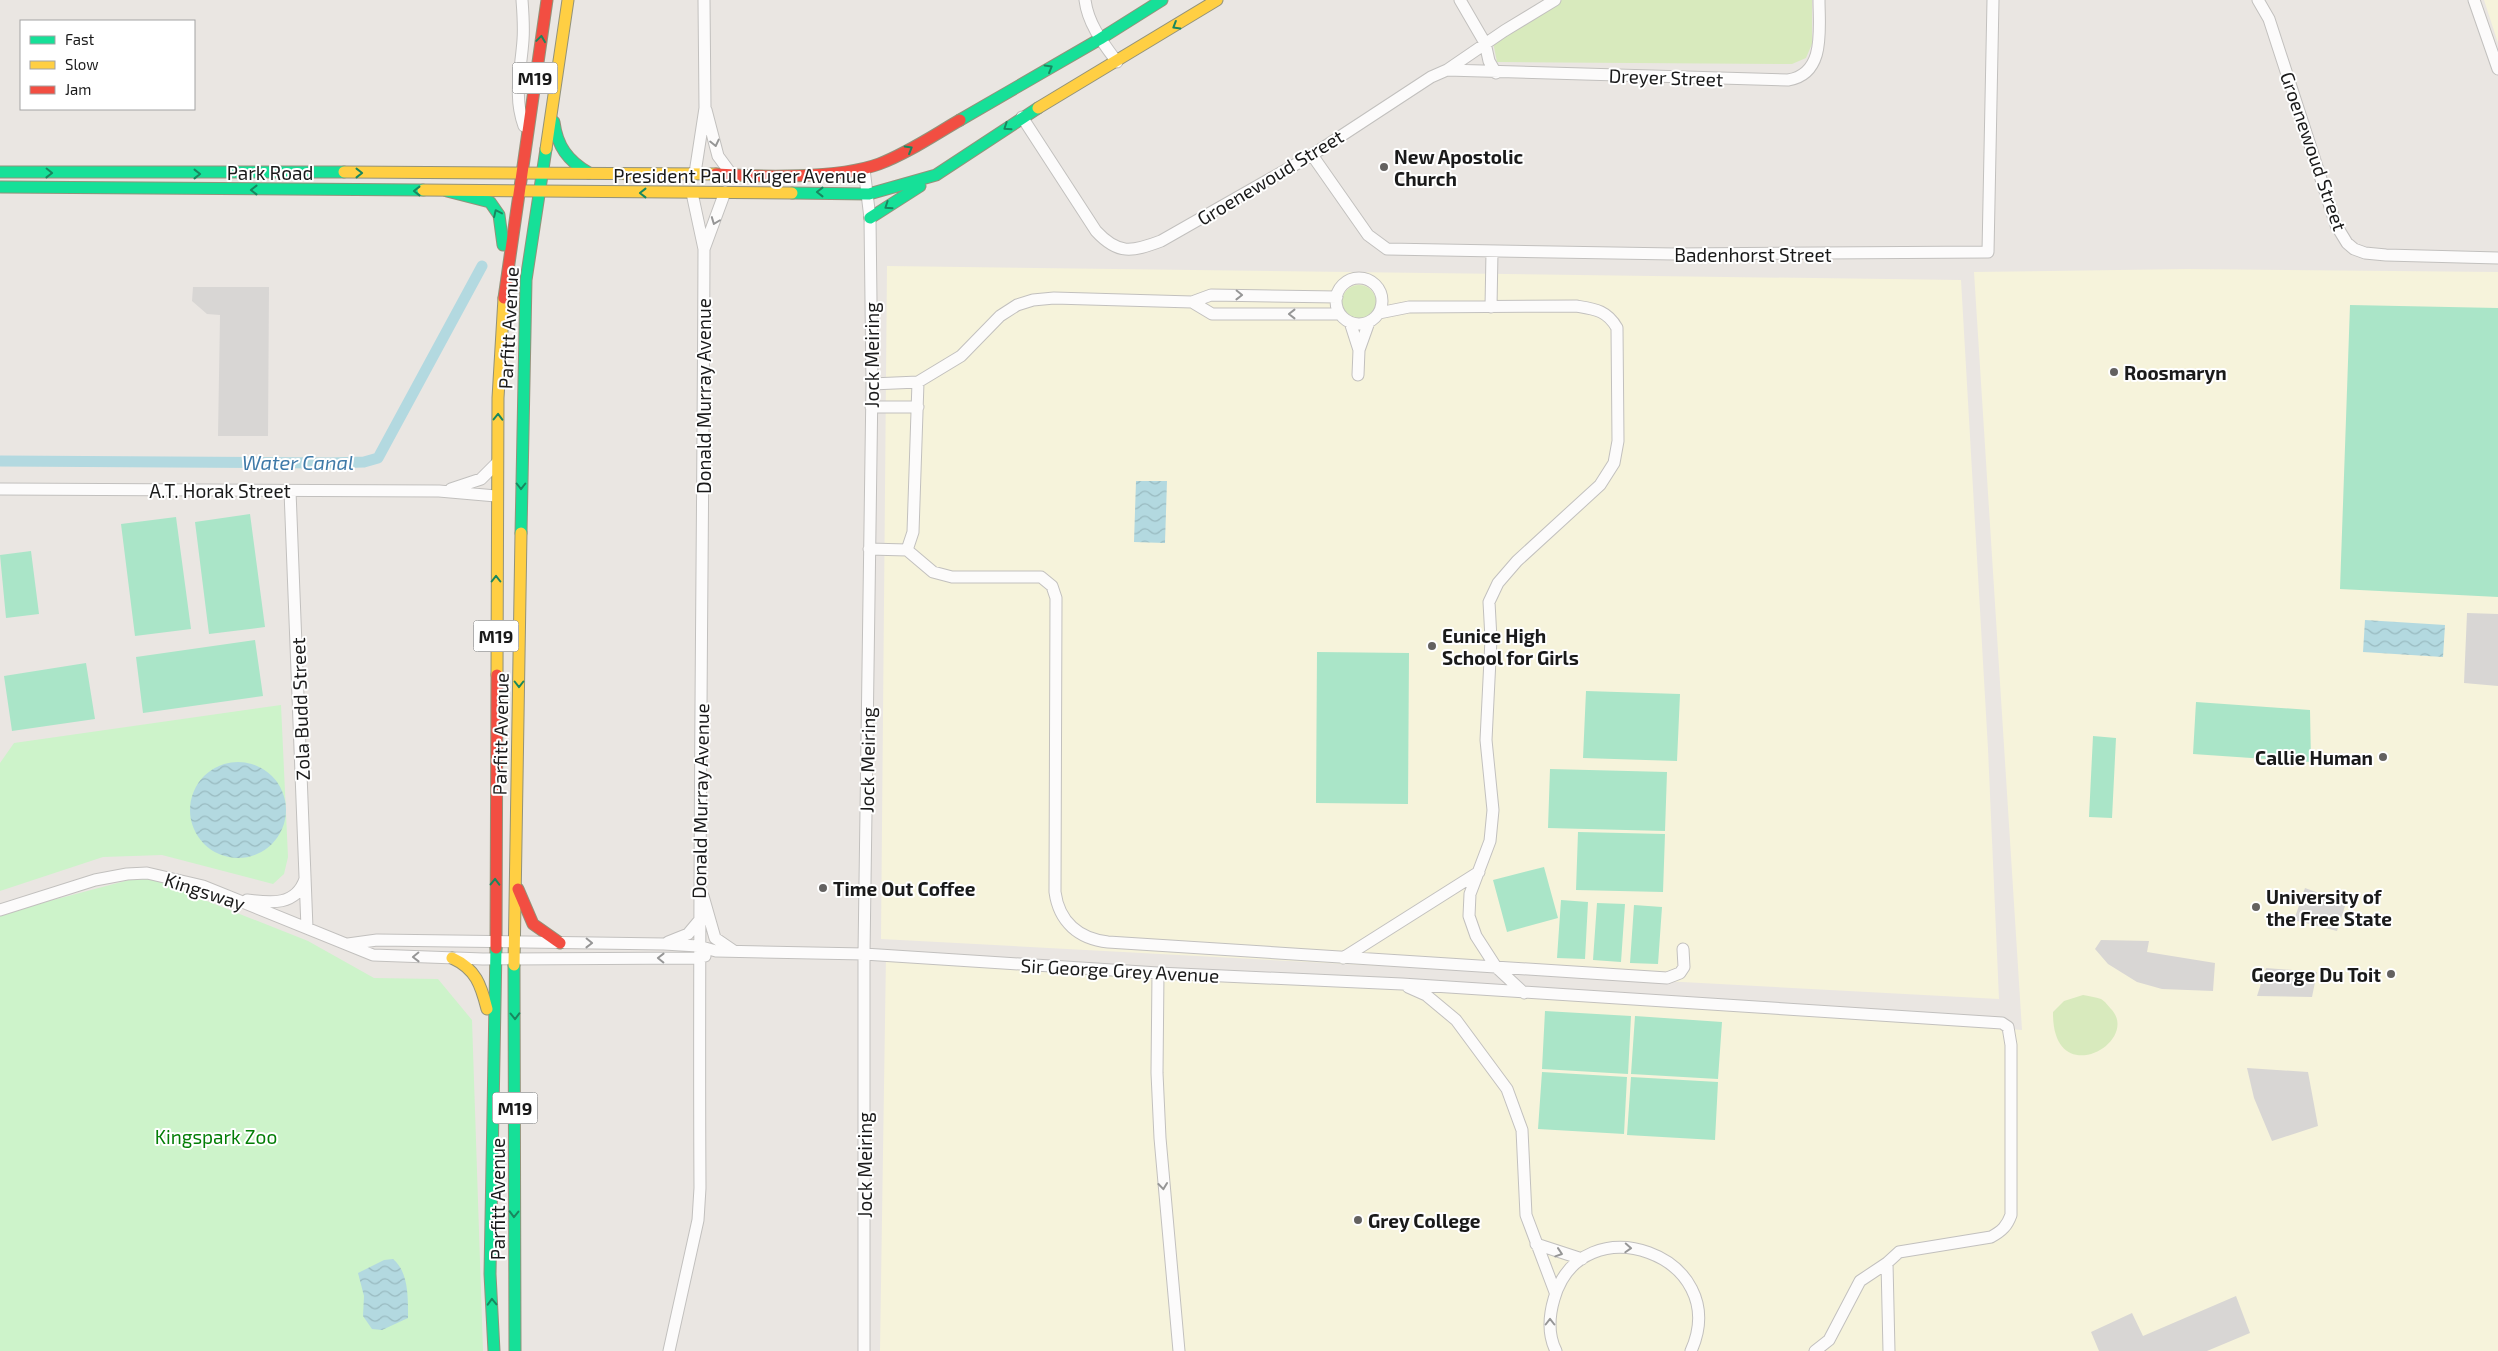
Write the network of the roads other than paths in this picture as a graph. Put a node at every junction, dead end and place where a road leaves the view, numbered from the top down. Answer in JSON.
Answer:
{"nodes":[{"id":1,"x":522,"y":0,"type":"edge"},
{"id":2,"x":547,"y":0,"type":"edge"},
{"id":3,"x":568,"y":0,"type":"edge"},
{"id":4,"x":704,"y":0,"type":"edge"},
{"id":5,"x":1085,"y":0,"type":"edge"},
{"id":6,"x":1162,"y":0,"type":"edge"},
{"id":7,"x":1217,"y":0,"type":"edge"},
{"id":8,"x":1460,"y":0,"type":"edge"},
{"id":9,"x":1555,"y":0,"type":"edge"},
{"id":10,"x":1820,"y":0,"type":"edge"},
{"id":11,"x":1993,"y":0,"type":"edge"},
{"id":12,"x":2258,"y":0,"type":"edge"},
{"id":13,"x":2474,"y":0,"type":"edge"},
{"id":14,"x":1100,"y":39,"type":"junction"},
{"id":15,"x":1485,"y":43,"type":"junction"},
{"id":16,"x":1116,"y":62,"type":"junction"},
{"id":17,"x":2498,"y":69,"type":"edge"},
{"id":18,"x":1447,"y":70,"type":"junction"},
{"id":19,"x":1496,"y":73,"type":"junction"},
{"id":20,"x":552,"y":106,"type":"junction"},
{"id":21,"x":705,"y":108,"type":"junction"},
{"id":22,"x":1022,"y":117,"type":"junction"},
{"id":23,"x":527,"y":134,"type":"junction"},
{"id":24,"x":1312,"y":155,"type":"junction"},
{"id":25,"x":864,"y":169,"type":"junction"},
{"id":26,"x":0,"y":172,"type":"edge"},
{"id":27,"x":542,"y":173,"type":"junction"},
{"id":28,"x":590,"y":173,"type":"junction"},
{"id":29,"x":695,"y":173,"type":"junction"},
{"id":30,"x":521,"y":174,"type":"junction"},
{"id":31,"x":732,"y":175,"type":"junction"},
{"id":32,"x":936,"y":175,"type":"junction"},
{"id":33,"x":0,"y":187,"type":"edge"},
{"id":34,"x":447,"y":192,"type":"junction"},
{"id":35,"x":539,"y":192,"type":"junction"},
{"id":36,"x":725,"y":192,"type":"junction"},
{"id":37,"x":518,"y":193,"type":"junction"},
{"id":38,"x":692,"y":193,"type":"junction"},
{"id":39,"x":868,"y":194,"type":"junction"},
{"id":40,"x":870,"y":218,"type":"junction"},
{"id":41,"x":704,"y":249,"type":"junction"},
{"id":42,"x":1492,"y":252,"type":"junction"},
{"id":43,"x":2498,"y":258,"type":"edge"},
{"id":44,"x":506,"y":278,"type":"junction"},
{"id":45,"x":1337,"y":297,"type":"junction"},
{"id":46,"x":1382,"y":298,"type":"junction"},
{"id":47,"x":1192,"y":302,"type":"junction"},
{"id":48,"x":1409,"y":307,"type":"junction"},
{"id":49,"x":1491,"y":307,"type":"junction"},
{"id":50,"x":1379,"y":313,"type":"junction"},
{"id":51,"x":1340,"y":314,"type":"junction"},
{"id":52,"x":1350,"y":322,"type":"junction"},
{"id":53,"x":1369,"y":322,"type":"junction"},
{"id":54,"x":1359,"y":350,"type":"junction"},
{"id":55,"x":522,"y":359,"type":"junction"},
{"id":56,"x":1358,"y":375,"type":"dead end"},
{"id":57,"x":918,"y":382,"type":"junction"},
{"id":58,"x":872,"y":384,"type":"junction"},
{"id":59,"x":871,"y":407,"type":"junction"},
{"id":60,"x":918,"y":407,"type":"junction"},
{"id":61,"x":497,"y":463,"type":"junction"},
{"id":62,"x":0,"y":489,"type":"edge"},
{"id":63,"x":290,"y":491,"type":"junction"},
{"id":64,"x":439,"y":491,"type":"junction"},
{"id":65,"x":496,"y":496,"type":"junction"},
{"id":66,"x":521,"y":527,"type":"junction"},
{"id":67,"x":869,"y":549,"type":"junction"},
{"id":68,"x":907,"y":550,"type":"junction"},
{"id":69,"x":496,"y":624,"type":"junction"},
{"id":70,"x":1479,"y":872,"type":"junction"},
{"id":71,"x":699,"y":877,"type":"junction"},
{"id":72,"x":306,"y":878,"type":"junction"},
{"id":73,"x":515,"y":882,"type":"junction"},
{"id":74,"x":233,"y":899,"type":"junction"},
{"id":75,"x":0,"y":910,"type":"edge"},
{"id":76,"x":698,"y":922,"type":"junction"},
{"id":77,"x":307,"y":928,"type":"junction"},
{"id":78,"x":514,"y":941,"type":"junction"},
{"id":79,"x":495,"y":942,"type":"junction"},
{"id":80,"x":560,"y":943,"type":"junction"},
{"id":81,"x":348,"y":944,"type":"junction"},
{"id":82,"x":664,"y":944,"type":"junction"},
{"id":83,"x":698,"y":946,"type":"junction"},
{"id":84,"x":1684,"y":949,"type":"dead end"},
{"id":85,"x":716,"y":951,"type":"junction"},
{"id":86,"x":736,"y":952,"type":"junction"},
{"id":87,"x":864,"y":954,"type":"junction"},
{"id":88,"x":452,"y":958,"type":"junction"},
{"id":89,"x":698,"y":958,"type":"junction"},
{"id":90,"x":1343,"y":958,"type":"junction"},
{"id":91,"x":495,"y":959,"type":"junction"},
{"id":92,"x":514,"y":959,"type":"junction"},
{"id":93,"x":1496,"y":967,"type":"junction"},
{"id":94,"x":1158,"y":973,"type":"junction"},
{"id":95,"x":1402,"y":984,"type":"junction"},
{"id":96,"x":1524,"y":993,"type":"junction"},
{"id":97,"x":494,"y":1036,"type":"junction"},
{"id":98,"x":514,"y":1179,"type":"junction"},
{"id":99,"x":1536,"y":1244,"type":"junction"},
{"id":100,"x":1582,"y":1259,"type":"junction"},
{"id":101,"x":1888,"y":1264,"type":"junction"},
{"id":102,"x":490,"y":1274,"type":"junction"},
{"id":103,"x":1555,"y":1292,"type":"junction"},
{"id":104,"x":494,"y":1351,"type":"edge"},
{"id":105,"x":514,"y":1351,"type":"edge"},
{"id":106,"x":669,"y":1351,"type":"edge"},
{"id":107,"x":864,"y":1351,"type":"edge"},
{"id":108,"x":1179,"y":1351,"type":"edge"},
{"id":109,"x":1556,"y":1351,"type":"edge"},
{"id":110,"x":1692,"y":1351,"type":"edge"},
{"id":111,"x":1815,"y":1351,"type":"edge"},
{"id":112,"x":1889,"y":1351,"type":"edge"}],
"edges":[{"from":1,"to":23,"type":"street","name":"Parfitt Avenue"},
{"from":23,"to":2,"type":"main road","name":"Parfitt Avenue","number":"M19","one_way":true},
{"from":3,"to":20,"type":"main road","name":"Parfitt Avenue","number":"M19"},
{"from":4,"to":21,"type":"street"},
{"from":5,"to":14,"type":"street"},
{"from":6,"to":14,"type":"main road","name":"President Paul Kruger Avenue"},
{"from":7,"to":16,"type":"main road","name":"President Paul Kruger Avenue","one_way":true},
{"from":8,"to":15,"type":"street"},
{"from":9,"to":15,"type":"street","name":"Groenewoud Street"},
{"from":10,"to":19,"type":"street","name":"Dreyer Street"},
{"from":11,"to":42,"type":"street","name":"Badenhorst Street"},
{"from":12,"to":43,"type":"street","name":"Groenewoud Street"},
{"from":13,"to":17,"type":"street"},
{"from":14,"to":16,"type":"street"},
{"from":25,"to":14,"type":"main road","name":"President Paul Kruger Avenue","one_way":true},
{"from":15,"to":18,"type":"street","name":"Groenewoud Street"},
{"from":15,"to":19,"type":"street"},
{"from":16,"to":22,"type":"main road","name":"President Paul Kruger Avenue"},
{"from":18,"to":19,"type":"street","name":"Dreyer Street"},
{"from":18,"to":24,"type":"street","name":"Groenewoud Street"},
{"from":20,"to":27,"type":"main road","name":"Parfitt Avenue","number":"M19"},
{"from":20,"to":28,"type":"main road"},
{"from":21,"to":29,"type":"street"},
{"from":21,"to":31,"type":"street","one_way":true},
{"from":22,"to":24,"type":"street","name":"Groenewoud Street"},
{"from":22,"to":32,"type":"main road","name":"President Paul Kruger Avenue","one_way":true},
{"from":23,"to":30,"type":"main road","name":"Parfitt Avenue","number":"M19"},
{"from":24,"to":42,"type":"street","name":"Badenhorst Street"},
{"from":25,"to":31,"type":"main road","name":"President Paul Kruger Avenue"},
{"from":25,"to":39,"type":"street","name":"Jock Meiring"},
{"from":26,"to":30,"type":"main road","name":"Park Road","one_way":true},
{"from":27,"to":28,"type":"main road","name":"President Paul Kruger Avenue"},
{"from":27,"to":30,"type":"main road","name":"President Paul Kruger Avenue"},
{"from":27,"to":35,"type":"main road","name":"Parfitt Avenue","number":"M19"},
{"from":28,"to":29,"type":"main road","name":"President Paul Kruger Avenue"},
{"from":29,"to":31,"type":"main road","name":"President Paul Kruger Avenue"},
{"from":30,"to":37,"type":"main road","name":"Parfitt Avenue","number":"M19"},
{"from":32,"to":39,"type":"main road","name":"President Paul Kruger Avenue"},
{"from":32,"to":40,"type":"main road","one_way":true},
{"from":34,"to":33,"type":"main road","name":"Park Road","one_way":true},
{"from":34,"to":37,"type":"main road","name":"Park Road"},
{"from":44,"to":34,"type":"main road","one_way":true},
{"from":35,"to":37,"type":"main road","name":"Park Road"},
{"from":38,"to":35,"type":"main road","name":"President Paul Kruger Avenue","one_way":true},
{"from":35,"to":55,"type":"main road","name":"Parfitt Avenue","number":"M19"},
{"from":36,"to":38,"type":"main road","name":"President Paul Kruger Avenue"},
{"from":39,"to":36,"type":"main road","name":"President Paul Kruger Avenue","one_way":true},
{"from":36,"to":41,"type":"street","name":"Donald Murray Avenue","one_way":true},
{"from":37,"to":44,"type":"main road","name":"Parfitt Avenue","number":"M19"},
{"from":38,"to":41,"type":"street","name":"Donald Murray Avenue"},
{"from":39,"to":40,"type":"street","name":"Jock Meiring"},
{"from":40,"to":58,"type":"street","name":"Jock Meiring"},
{"from":41,"to":71,"type":"street","name":"Donald Murray Avenue"},
{"from":42,"to":49,"type":"street"},
{"from":61,"to":44,"type":"main road","name":"Parfitt Avenue","number":"M19","one_way":true},
{"from":45,"to":46,"type":"street"},
{"from":47,"to":45,"type":"street","one_way":true},
{"from":45,"to":51,"type":"street"},
{"from":46,"to":48,"type":"street"},
{"from":46,"to":50,"type":"street"},
{"from":51,"to":47,"type":"street","one_way":true},
{"from":47,"to":57,"type":"street"},
{"from":48,"to":49,"type":"street"},
{"from":48,"to":50,"type":"street"},
{"from":49,"to":70,"type":"street"},
{"from":50,"to":53,"type":"street"},
{"from":51,"to":52,"type":"street"},
{"from":52,"to":53,"type":"street"},
{"from":52,"to":54,"type":"street"},
{"from":53,"to":54,"type":"street"},
{"from":54,"to":56,"type":"street"},
{"from":55,"to":65,"type":"main road"},
{"from":55,"to":66,"type":"main road","name":"Parfitt Avenue","number":"M19","one_way":true},
{"from":57,"to":58,"type":"street"},
{"from":57,"to":60,"type":"street"},
{"from":58,"to":59,"type":"street","name":"Jock Meiring"},
{"from":59,"to":60,"type":"street"},
{"from":59,"to":67,"type":"street","name":"Jock Meiring"},
{"from":60,"to":68,"type":"street"},
{"from":61,"to":64,"type":"street","name":"A.T. Horak Street"},
{"from":61,"to":65,"type":"main road","name":"Parfitt Avenue","number":"M19"},
{"from":62,"to":63,"type":"street","name":"A.T. Horak Street"},
{"from":63,"to":64,"type":"street","name":"A.T. Horak Street"},
{"from":63,"to":72,"type":"street","name":"Zola Budd Street"},
{"from":64,"to":65,"type":"street","name":"A.T. Horak Street"},
{"from":69,"to":65,"type":"main road","name":"Parfitt Avenue","number":"M19","one_way":true},
{"from":66,"to":69,"type":"main road"},
{"from":66,"to":73,"type":"main road","name":"Parfitt Avenue","number":"M19","one_way":true},
{"from":67,"to":68,"type":"street"},
{"from":67,"to":87,"type":"street","name":"Jock Meiring"},
{"from":68,"to":90,"type":"street"},
{"from":79,"to":69,"type":"main road","name":"Parfitt Avenue","number":"M19","one_way":true},
{"from":70,"to":90,"type":"street"},
{"from":70,"to":93,"type":"street"},
{"from":71,"to":76,"type":"street","name":"Donald Murray Avenue"},
{"from":71,"to":86,"type":"street"},
{"from":72,"to":74,"type":"street"},
{"from":72,"to":77,"type":"street","name":"Zola Budd Street"},
{"from":73,"to":78,"type":"main road","name":"Parfitt Avenue","number":"M19"},
{"from":73,"to":80,"type":"main road"},
{"from":74,"to":75,"type":"street","name":"Kingsway"},
{"from":74,"to":77,"type":"street","name":"Kingsway"},
{"from":76,"to":82,"type":"street"},
{"from":76,"to":83,"type":"street","name":"Donald Murray Avenue"},
{"from":77,"to":81,"type":"street","name":"Kingsway"},
{"from":78,"to":79,"type":"street","name":"Sir George Grey Avenue"},
{"from":78,"to":80,"type":"street","name":"Sir George Grey Avenue"},
{"from":78,"to":92,"type":"main road","name":"Parfitt Avenue","number":"M19"},
{"from":79,"to":81,"type":"street","name":"Kingsway"},
{"from":79,"to":91,"type":"main road","name":"Parfitt Avenue","number":"M19"},
{"from":80,"to":82,"type":"street","name":"Sir George Grey Avenue","one_way":true},
{"from":88,"to":81,"type":"street","name":"Kingsway","one_way":true},
{"from":82,"to":83,"type":"street","name":"Sir George Grey Avenue"},
{"from":83,"to":85,"type":"street","name":"Sir George Grey Avenue"},
{"from":83,"to":89,"type":"street","name":"Donald Murray Avenue"},
{"from":84,"to":93,"type":"street"},
{"from":85,"to":86,"type":"street","name":"Sir George Grey Avenue"},
{"from":85,"to":89,"type":"street","name":"Sir George Grey Avenue"},
{"from":86,"to":87,"type":"street","name":"Sir George Grey Avenue"},
{"from":87,"to":94,"type":"street","name":"Sir George Grey Avenue"},
{"from":87,"to":107,"type":"street","name":"Jock Meiring"},
{"from":88,"to":91,"type":"street","name":"Kingsway"},
{"from":88,"to":97,"type":"main road"},
{"from":89,"to":92,"type":"street","name":"Sir George Grey Avenue","one_way":true},
{"from":89,"to":106,"type":"street","name":"Donald Murray Avenue"},
{"from":90,"to":93,"type":"street"},
{"from":91,"to":92,"type":"street","name":"Sir George Grey Avenue"},
{"from":91,"to":97,"type":"main road","name":"Parfitt Avenue","number":"M19"},
{"from":92,"to":98,"type":"main road","name":"Parfitt Avenue","number":"M19","one_way":true},
{"from":93,"to":96,"type":"street"},
{"from":94,"to":95,"type":"street","name":"Sir George Grey Avenue"},
{"from":94,"to":108,"type":"street","one_way":true},
{"from":95,"to":96,"type":"street","name":"Sir George Grey Avenue"},
{"from":95,"to":99,"type":"street"},
{"from":96,"to":101,"type":"street","name":"Sir George Grey Avenue"},
{"from":97,"to":102,"type":"main road","name":"Parfitt Avenue","number":"M19"},
{"from":98,"to":102,"type":"main road"},
{"from":98,"to":105,"type":"main road","name":"Parfitt Avenue","number":"M19","one_way":true},
{"from":99,"to":100,"type":"street","one_way":true},
{"from":99,"to":103,"type":"street"},
{"from":100,"to":103,"type":"street"},
{"from":100,"to":110,"type":"street","one_way":true},
{"from":101,"to":111,"type":"street"},
{"from":101,"to":112,"type":"street"},
{"from":104,"to":102,"type":"main road","name":"Parfitt Avenue","number":"M19","one_way":true},
{"from":109,"to":103,"type":"street","one_way":true}]}
